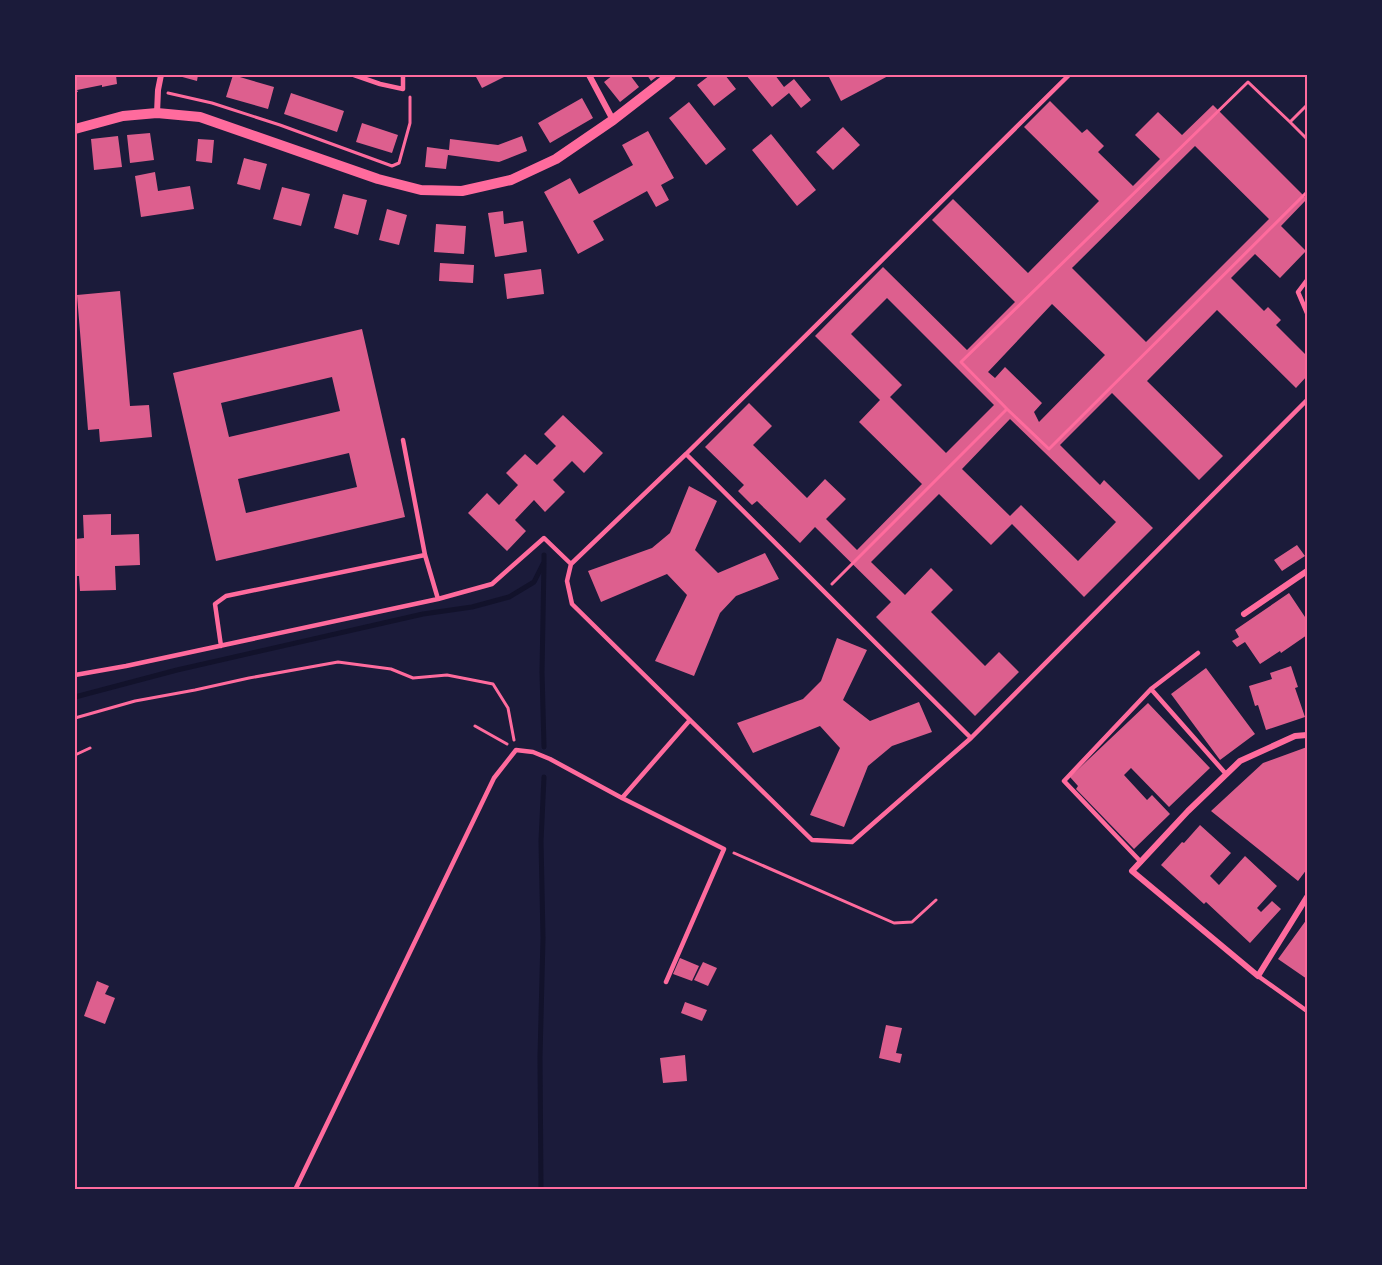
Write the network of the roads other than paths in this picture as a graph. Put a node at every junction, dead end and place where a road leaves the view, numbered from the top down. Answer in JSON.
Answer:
{"nodes":[{"id":1,"x":161,"y":75,"type":"edge"},
{"id":2,"x":354,"y":75,"type":"edge"},
{"id":3,"x":403,"y":75,"type":"edge"},
{"id":4,"x":589,"y":75,"type":"edge"},
{"id":5,"x":671,"y":75,"type":"edge"},
{"id":6,"x":1068,"y":75,"type":"edge"},
{"id":7,"x":157,"y":113,"type":"junction"},
{"id":8,"x":613,"y":120,"type":"junction"},
{"id":9,"x":75,"y":129,"type":"edge"},
{"id":10,"x":1307,"y":280,"type":"edge"},
{"id":11,"x":1307,"y":313,"type":"edge"},
{"id":12,"x":1307,"y":400,"type":"edge"},
{"id":13,"x":403,"y":440,"type":"dead end"},
{"id":14,"x":686,"y":454,"type":"junction"},
{"id":15,"x":426,"y":555,"type":"junction"},
{"id":16,"x":571,"y":564,"type":"junction"},
{"id":17,"x":1307,"y":572,"type":"edge"},
{"id":18,"x":438,"y":599,"type":"junction"},
{"id":19,"x":1244,"y":614,"type":"dead end"},
{"id":20,"x":221,"y":646,"type":"junction"},
{"id":21,"x":1198,"y":653,"type":"dead end"},
{"id":22,"x":75,"y":675,"type":"edge"},
{"id":23,"x":1151,"y":689,"type":"junction"},
{"id":24,"x":690,"y":720,"type":"junction"},
{"id":25,"x":1307,"y":735,"type":"edge"},
{"id":26,"x":971,"y":738,"type":"junction"},
{"id":27,"x":1226,"y":774,"type":"junction"},
{"id":28,"x":622,"y":798,"type":"junction"},
{"id":29,"x":1141,"y":862,"type":"junction"},
{"id":30,"x":1307,"y":897,"type":"edge"},
{"id":31,"x":1258,"y":976,"type":"junction"},
{"id":32,"x":666,"y":982,"type":"dead end"},
{"id":33,"x":1307,"y":1011,"type":"edge"},
{"id":34,"x":295,"y":1190,"type":"edge"}],
"edges":[{"from":1,"to":7,"type":"street"},
{"from":2,"to":3,"type":"lane"},
{"from":4,"to":8,"type":"street"},
{"from":5,"to":8,"type":"street"},
{"from":6,"to":14,"type":"lane"},
{"from":7,"to":8,"type":"street"},
{"from":7,"to":9,"type":"street"},
{"from":10,"to":11,"type":"lane"},
{"from":12,"to":26,"type":"lane"},
{"from":13,"to":15,"type":"lane"},
{"from":14,"to":16,"type":"lane"},
{"from":14,"to":26,"type":"lane"},
{"from":15,"to":18,"type":"lane"},
{"from":15,"to":20,"type":"lane"},
{"from":16,"to":18,"type":"lane"},
{"from":16,"to":24,"type":"lane"},
{"from":17,"to":19,"type":"street"},
{"from":18,"to":20,"type":"lane"},
{"from":20,"to":22,"type":"lane"},
{"from":21,"to":23,"type":"lane"},
{"from":23,"to":27,"type":"lane"},
{"from":23,"to":29,"type":"lane"},
{"from":24,"to":26,"type":"lane"},
{"from":24,"to":28,"type":"lane"},
{"from":25,"to":27,"type":"street"},
{"from":27,"to":29,"type":"street"},
{"from":28,"to":32,"type":"lane"},
{"from":28,"to":34,"type":"lane"},
{"from":29,"to":31,"type":"street"},
{"from":30,"to":31,"type":"street"},
{"from":31,"to":33,"type":"lane"}]}
